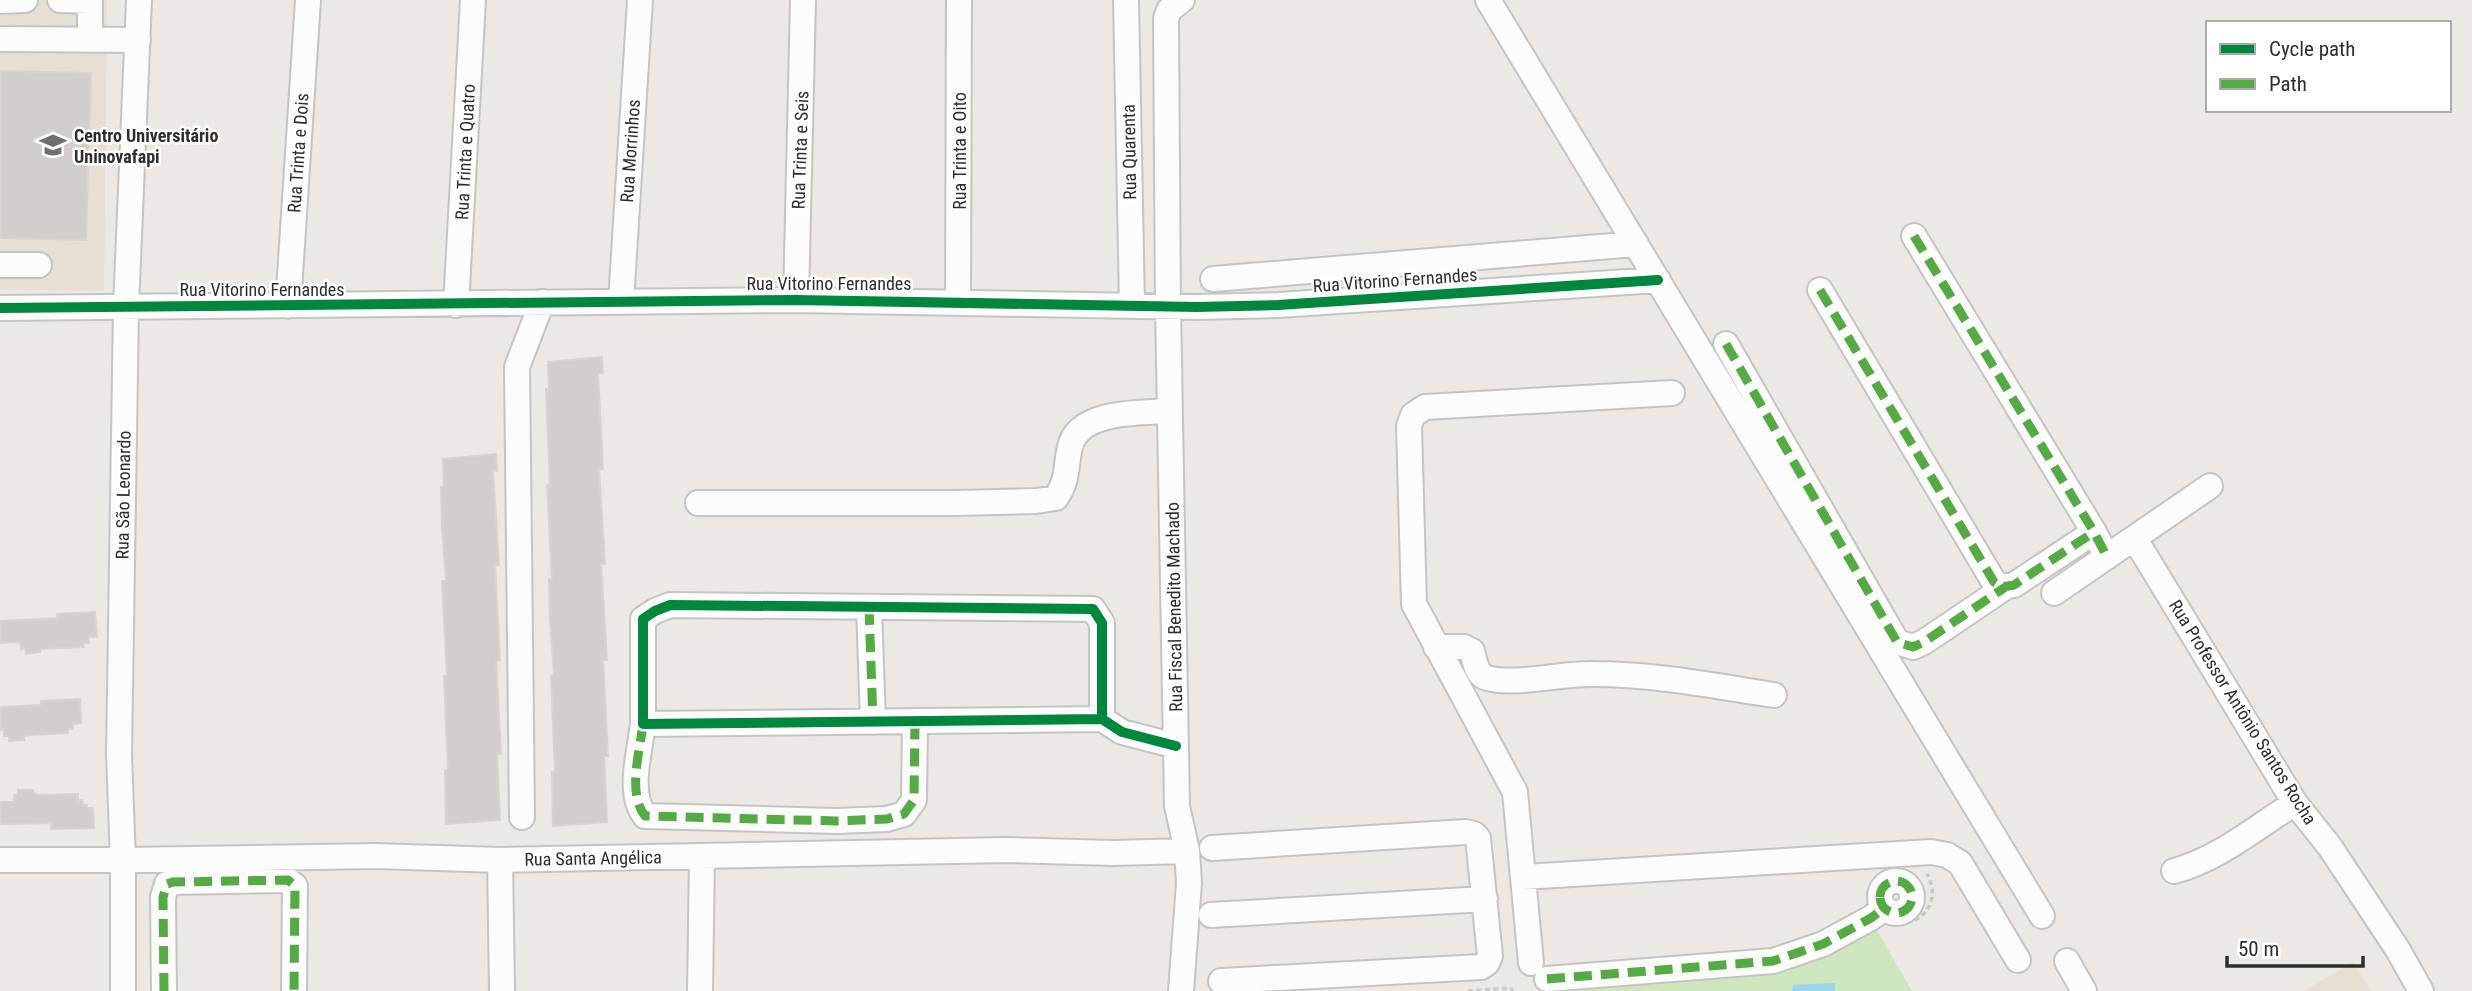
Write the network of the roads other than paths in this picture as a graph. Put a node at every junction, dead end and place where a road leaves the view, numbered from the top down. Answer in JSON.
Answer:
{"nodes":[{"id":1,"x":60,"y":0,"type":"edge"},
{"id":2,"x":101,"y":0,"type":"edge"},
{"id":3,"x":139,"y":0,"type":"edge"},
{"id":4,"x":308,"y":0,"type":"edge"},
{"id":5,"x":473,"y":0,"type":"edge"},
{"id":6,"x":640,"y":0,"type":"edge"},
{"id":7,"x":803,"y":0,"type":"edge"},
{"id":8,"x":959,"y":0,"type":"edge"},
{"id":9,"x":1126,"y":0,"type":"edge"},
{"id":10,"x":1182,"y":0,"type":"edge"},
{"id":11,"x":1488,"y":0,"type":"edge"},
{"id":12,"x":90,"y":1,"type":"edge"},
{"id":13,"x":0,"y":39,"type":"edge"},
{"id":14,"x":90,"y":40,"type":"junction"},
{"id":15,"x":138,"y":40,"type":"junction"},
{"id":16,"x":1914,"y":236,"type":"dead end"},
{"id":17,"x":1636,"y":244,"type":"junction"},
{"id":18,"x":0,"y":265,"type":"edge"},
{"id":19,"x":39,"y":265,"type":"dead end"},
{"id":20,"x":1213,"y":279,"type":"dead end"},
{"id":21,"x":1658,"y":280,"type":"junction"},
{"id":22,"x":1819,"y":290,"type":"dead end"},
{"id":23,"x":796,"y":300,"type":"junction"},
{"id":24,"x":958,"y":301,"type":"junction"},
{"id":25,"x":542,"y":302,"type":"junction"},
{"id":26,"x":621,"y":302,"type":"junction"},
{"id":27,"x":456,"y":305,"type":"junction"},
{"id":28,"x":1132,"y":305,"type":"junction"},
{"id":29,"x":288,"y":306,"type":"junction"},
{"id":30,"x":1168,"y":306,"type":"junction"},
{"id":31,"x":126,"y":307,"type":"junction"},
{"id":32,"x":0,"y":308,"type":"edge"},
{"id":33,"x":1726,"y":344,"type":"dead end"},
{"id":34,"x":1672,"y":393,"type":"dead end"},
{"id":35,"x":1170,"y":411,"type":"junction"},
{"id":36,"x":2210,"y":486,"type":"dead end"},
{"id":37,"x":698,"y":503,"type":"dead end"},
{"id":38,"x":2094,"y":531,"type":"junction"},
{"id":39,"x":2135,"y":539,"type":"junction"},
{"id":40,"x":2107,"y":557,"type":"junction"},
{"id":41,"x":2007,"y":586,"type":"junction"},
{"id":42,"x":2054,"y":593,"type":"dead end"},
{"id":43,"x":869,"y":607,"type":"junction"},
{"id":44,"x":1436,"y":647,"type":"junction"},
{"id":45,"x":1774,"y":695,"type":"dead end"},
{"id":46,"x":1102,"y":719,"type":"junction"},
{"id":47,"x":915,"y":721,"type":"junction"},
{"id":48,"x":873,"y":722,"type":"junction"},
{"id":49,"x":643,"y":724,"type":"junction"},
{"id":50,"x":1176,"y":746,"type":"junction"},
{"id":51,"x":2295,"y":803,"type":"junction"},
{"id":52,"x":522,"y":817,"type":"dead end"},
{"id":53,"x":1212,"y":848,"type":"dead end"},
{"id":54,"x":1187,"y":851,"type":"junction"},
{"id":55,"x":702,"y":856,"type":"junction"},
{"id":56,"x":0,"y":860,"type":"edge"},
{"id":57,"x":123,"y":860,"type":"junction"},
{"id":58,"x":500,"y":860,"type":"junction"},
{"id":59,"x":2174,"y":872,"type":"dead end"},
{"id":60,"x":1523,"y":877,"type":"junction"},
{"id":61,"x":1485,"y":899,"type":"junction"},
{"id":62,"x":1884,"y":908,"type":"dead end"},
{"id":63,"x":1211,"y":915,"type":"dead end"},
{"id":64,"x":2042,"y":916,"type":"dead end"},
{"id":65,"x":1527,"y":923,"type":"junction"},
{"id":66,"x":1487,"y":926,"type":"junction"},
{"id":67,"x":2018,"y":960,"type":"dead end"},
{"id":68,"x":2067,"y":961,"type":"dead end"},
{"id":69,"x":1220,"y":981,"type":"dead end"},
{"id":70,"x":123,"y":991,"type":"edge"},
{"id":71,"x":164,"y":991,"type":"edge"},
{"id":72,"x":295,"y":991,"type":"edge"},
{"id":73,"x":502,"y":991,"type":"edge"},
{"id":74,"x":700,"y":991,"type":"edge"},
{"id":75,"x":1181,"y":991,"type":"edge"},
{"id":76,"x":2084,"y":991,"type":"edge"},
{"id":77,"x":2421,"y":991,"type":"edge"}],
"edges":[{"from":1,"to":12,"type":"street"},
{"from":2,"to":12,"type":"street"},
{"from":3,"to":15,"type":"street","name":"Rua São Leonardo"},
{"from":4,"to":29,"type":"street","name":"Rua Trinta e Dois"},
{"from":5,"to":27,"type":"street","name":"Rua Trinta e Quatro"},
{"from":6,"to":26,"type":"street","name":"Rua Morrinhos"},
{"from":7,"to":23,"type":"street","name":"Rua Trinta e Seis"},
{"from":8,"to":24,"type":"street","name":"Rua Trinta e Oito"},
{"from":9,"to":28,"type":"street","name":"Rua Quarenta"},
{"from":10,"to":30,"type":"street","name":"Rua Fiscal Benedito Machado"},
{"from":11,"to":17,"type":"street"},
{"from":12,"to":14,"type":"street"},
{"from":13,"to":14,"type":"street"},
{"from":14,"to":15,"type":"street"},
{"from":15,"to":31,"type":"street","name":"Rua São Leonardo"},
{"from":16,"to":38,"type":"street"},
{"from":17,"to":20,"type":"street"},
{"from":17,"to":21,"type":"street"},
{"from":18,"to":19,"type":"street"},
{"from":21,"to":30,"type":"street","name":"Rua Vitorino Fernandes"},
{"from":21,"to":64,"type":"street"},
{"from":22,"to":41,"type":"street"},
{"from":23,"to":24,"type":"street","name":"Rua Vitorino Fernandes"},
{"from":23,"to":26,"type":"street","name":"Rua Vitorino Fernandes"},
{"from":24,"to":28,"type":"street","name":"Rua Vitorino Fernandes"},
{"from":25,"to":26,"type":"street","name":"Rua Vitorino Fernandes"},
{"from":25,"to":27,"type":"street","name":"Rua Vitorino Fernandes"},
{"from":25,"to":52,"type":"street"},
{"from":27,"to":29,"type":"street","name":"Rua Vitorino Fernandes"},
{"from":28,"to":30,"type":"street","name":"Rua Vitorino Fernandes"},
{"from":29,"to":31,"type":"street","name":"Rua Vitorino Fernandes"},
{"from":30,"to":35,"type":"street","name":"Rua Fiscal Benedito Machado"},
{"from":31,"to":32,"type":"street","name":"Rua Vitorino Fernandes"},
{"from":31,"to":57,"type":"street","name":"Rua São Leonardo"},
{"from":33,"to":41,"type":"street"},
{"from":34,"to":44,"type":"street"},
{"from":35,"to":37,"type":"street"},
{"from":35,"to":50,"type":"street","name":"Rua Fiscal Benedito Machado"},
{"from":36,"to":39,"type":"street"},
{"from":38,"to":40,"type":"street"},
{"from":38,"to":41,"type":"street"},
{"from":39,"to":40,"type":"street"},
{"from":39,"to":51,"type":"street","name":"Rua Professor Antônio Santos Rocha"},
{"from":40,"to":42,"type":"street"},
{"from":43,"to":46,"type":"street"},
{"from":43,"to":48,"type":"street"},
{"from":43,"to":49,"type":"street"},
{"from":44,"to":45,"type":"street"},
{"from":44,"to":60,"type":"street"},
{"from":46,"to":47,"type":"street"},
{"from":46,"to":50,"type":"street"},
{"from":47,"to":48,"type":"street"},
{"from":47,"to":49,"type":"street"},
{"from":48,"to":49,"type":"street"},
{"from":50,"to":54,"type":"street","name":"Rua Fiscal Benedito Machado"},
{"from":51,"to":59,"type":"street"},
{"from":51,"to":77,"type":"street","name":"Rua Professor Antônio Santos Rocha"},
{"from":53,"to":61,"type":"street"},
{"from":54,"to":55,"type":"street","name":"Rua Santa Angélica"},
{"from":54,"to":75,"type":"street","name":"Rua Fiscal Benedito Machado"},
{"from":55,"to":58,"type":"street","name":"Rua Santa Angélica"},
{"from":55,"to":74,"type":"street"},
{"from":56,"to":57,"type":"street","name":"Rua Santa Angélica"},
{"from":57,"to":58,"type":"street","name":"Rua Santa Angélica"},
{"from":57,"to":70,"type":"street","name":"Rua São Leonardo"},
{"from":58,"to":73,"type":"street"},
{"from":60,"to":65,"type":"street"},
{"from":60,"to":67,"type":"street"},
{"from":61,"to":63,"type":"street"},
{"from":61,"to":66,"type":"street"},
{"from":62,"to":65,"type":"street"},
{"from":65,"to":66,"type":"street"},
{"from":66,"to":69,"type":"street"},
{"from":68,"to":76,"type":"street"},
{"from":71,"to":72,"type":"street"}]}
